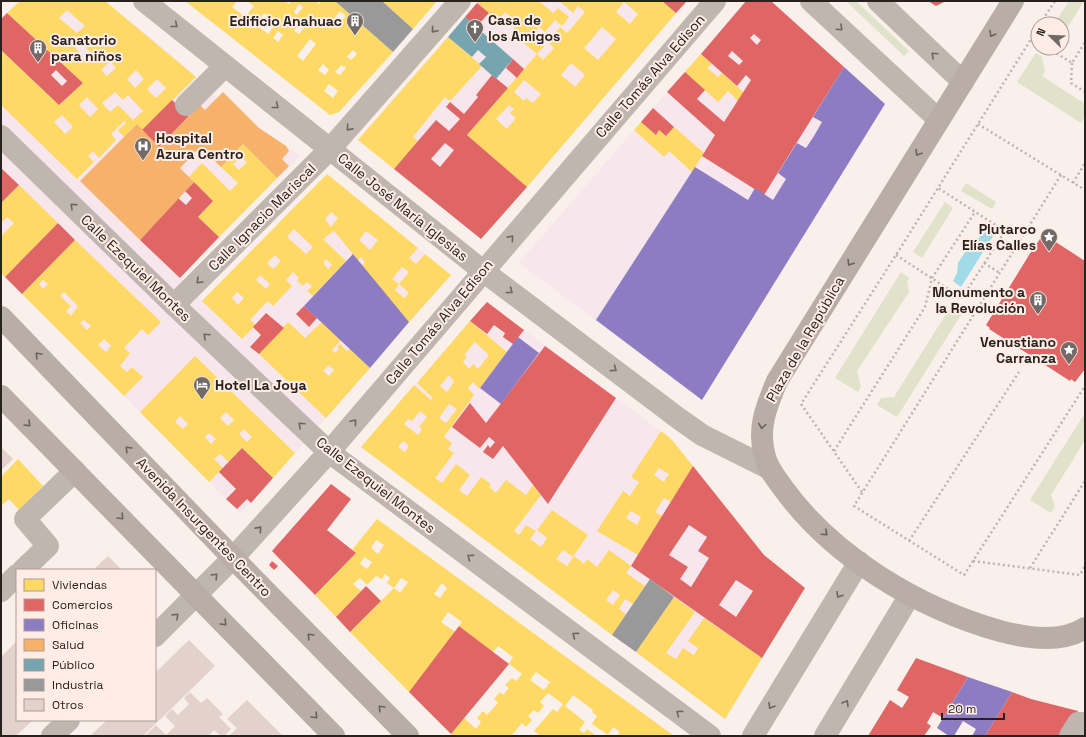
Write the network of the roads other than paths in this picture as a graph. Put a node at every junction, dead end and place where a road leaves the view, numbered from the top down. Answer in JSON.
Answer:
{"nodes":[{"id":1,"x":144,"y":1,"type":"edge"},
{"id":2,"x":460,"y":1,"type":"edge"},
{"id":3,"x":715,"y":1,"type":"edge"},
{"id":4,"x":811,"y":1,"type":"edge"},
{"id":5,"x":878,"y":1,"type":"edge"},
{"id":6,"x":1013,"y":1,"type":"edge"},
{"id":7,"x":226,"y":66,"type":"junction"},
{"id":8,"x":963,"y":82,"type":"junction"},
{"id":9,"x":186,"y":105,"type":"dead end"},
{"id":10,"x":939,"y":120,"type":"junction"},
{"id":11,"x":1,"y":136,"type":"edge"},
{"id":12,"x":330,"y":149,"type":"junction"},
{"id":13,"x":483,"y":271,"type":"junction"},
{"id":14,"x":174,"y":305,"type":"junction"},
{"id":15,"x":1,"y":317,"type":"edge"},
{"id":16,"x":1,"y":396,"type":"edge"},
{"id":17,"x":329,"y":452,"type":"junction"},
{"id":18,"x":770,"y":469,"type":"junction"},
{"id":19,"x":75,"y":470,"type":"junction"},
{"id":20,"x":233,"y":558,"type":"junction"},
{"id":21,"x":859,"y":562,"type":"junction"},
{"id":22,"x":24,"y":569,"type":"edge"},
{"id":23,"x":16,"y":576,"type":"edge"},
{"id":24,"x":1,"y":590,"type":"edge"},
{"id":25,"x":197,"y":595,"type":"junction"},
{"id":26,"x":910,"y":595,"type":"junction"},
{"id":27,"x":1084,"y":632,"type":"edge"},
{"id":28,"x":156,"y":635,"type":"edge"},
{"id":29,"x":68,"y":721,"type":"edge"},
{"id":30,"x":1085,"y":723,"type":"edge"},
{"id":31,"x":1085,"y":731,"type":"edge"},
{"id":32,"x":52,"y":736,"type":"edge"},
{"id":33,"x":334,"y":736,"type":"edge"},
{"id":34,"x":408,"y":736,"type":"edge"},
{"id":35,"x":710,"y":736,"type":"edge"},
{"id":36,"x":753,"y":736,"type":"edge"},
{"id":37,"x":826,"y":736,"type":"edge"},
{"id":38,"x":1070,"y":736,"type":"edge"},
{"id":39,"x":1082,"y":736,"type":"edge"}],
"edges":[{"from":1,"to":7,"type":"street","name":"Calle José María Iglesias","one_way":true},
{"from":2,"to":12,"type":"street","name":"Calle Ignacio Mariscal","one_way":true},
{"from":13,"to":3,"type":"street","name":"Calle Tomás Alva Edison","one_way":true},
{"from":4,"to":10,"type":"street","one_way":true},
{"from":8,"to":5,"type":"street","one_way":true},
{"from":6,"to":8,"type":"main road","name":"Plaza de la República","one_way":true},
{"from":7,"to":9,"type":"street"},
{"from":7,"to":12,"type":"street","name":"Calle José María Iglesias","one_way":true},
{"from":8,"to":10,"type":"main road","name":"Plaza de la República"},
{"from":10,"to":18,"type":"main road","name":"Plaza de la República","one_way":true},
{"from":14,"to":11,"type":"street","name":"Calle Ezequiel Montes","one_way":true},
{"from":12,"to":13,"type":"street","name":"Calle José María Iglesias"},
{"from":12,"to":14,"type":"street","name":"Calle Ignacio Mariscal","one_way":true},
{"from":17,"to":13,"type":"street","name":"Calle Tomás Alva Edison","one_way":true},
{"from":13,"to":18,"type":"street","name":"Calle José María Iglesias","one_way":true},
{"from":17,"to":14,"type":"street","name":"Calle Ezequiel Montes","one_way":true},
{"from":20,"to":15,"type":"main road","name":"Avenida Insurgentes Centro","one_way":true},
{"from":16,"to":19,"type":"main road","one_way":true},
{"from":20,"to":17,"type":"street","name":"Calle Tomás Alva Edison","one_way":true},
{"from":35,"to":17,"type":"street","name":"Calle Ezequiel Montes","one_way":true},
{"from":18,"to":21,"type":"main road","name":"Plaza de la República","one_way":true},
{"from":19,"to":22,"type":"street"},
{"from":19,"to":25,"type":"main road","one_way":true},
{"from":25,"to":20,"type":"street","name":"Calle Tomás Alva Edison","one_way":true},
{"from":34,"to":20,"type":"main road","name":"Avenida Insurgentes Centro","one_way":true},
{"from":21,"to":26,"type":"main road","name":"Plaza de la República"},
{"from":21,"to":36,"type":"street","one_way":true},
{"from":23,"to":24,"type":"street"},
{"from":28,"to":25,"type":"street","name":"Calle Tomás Alva Edison","one_way":true},
{"from":25,"to":33,"type":"main road","one_way":true},
{"from":26,"to":27,"type":"main road","name":"Plaza de la República"},
{"from":37,"to":26,"type":"street","one_way":true},
{"from":29,"to":32,"type":"street"},
{"from":30,"to":38,"type":"street"},
{"from":31,"to":39,"type":"street"}]}
